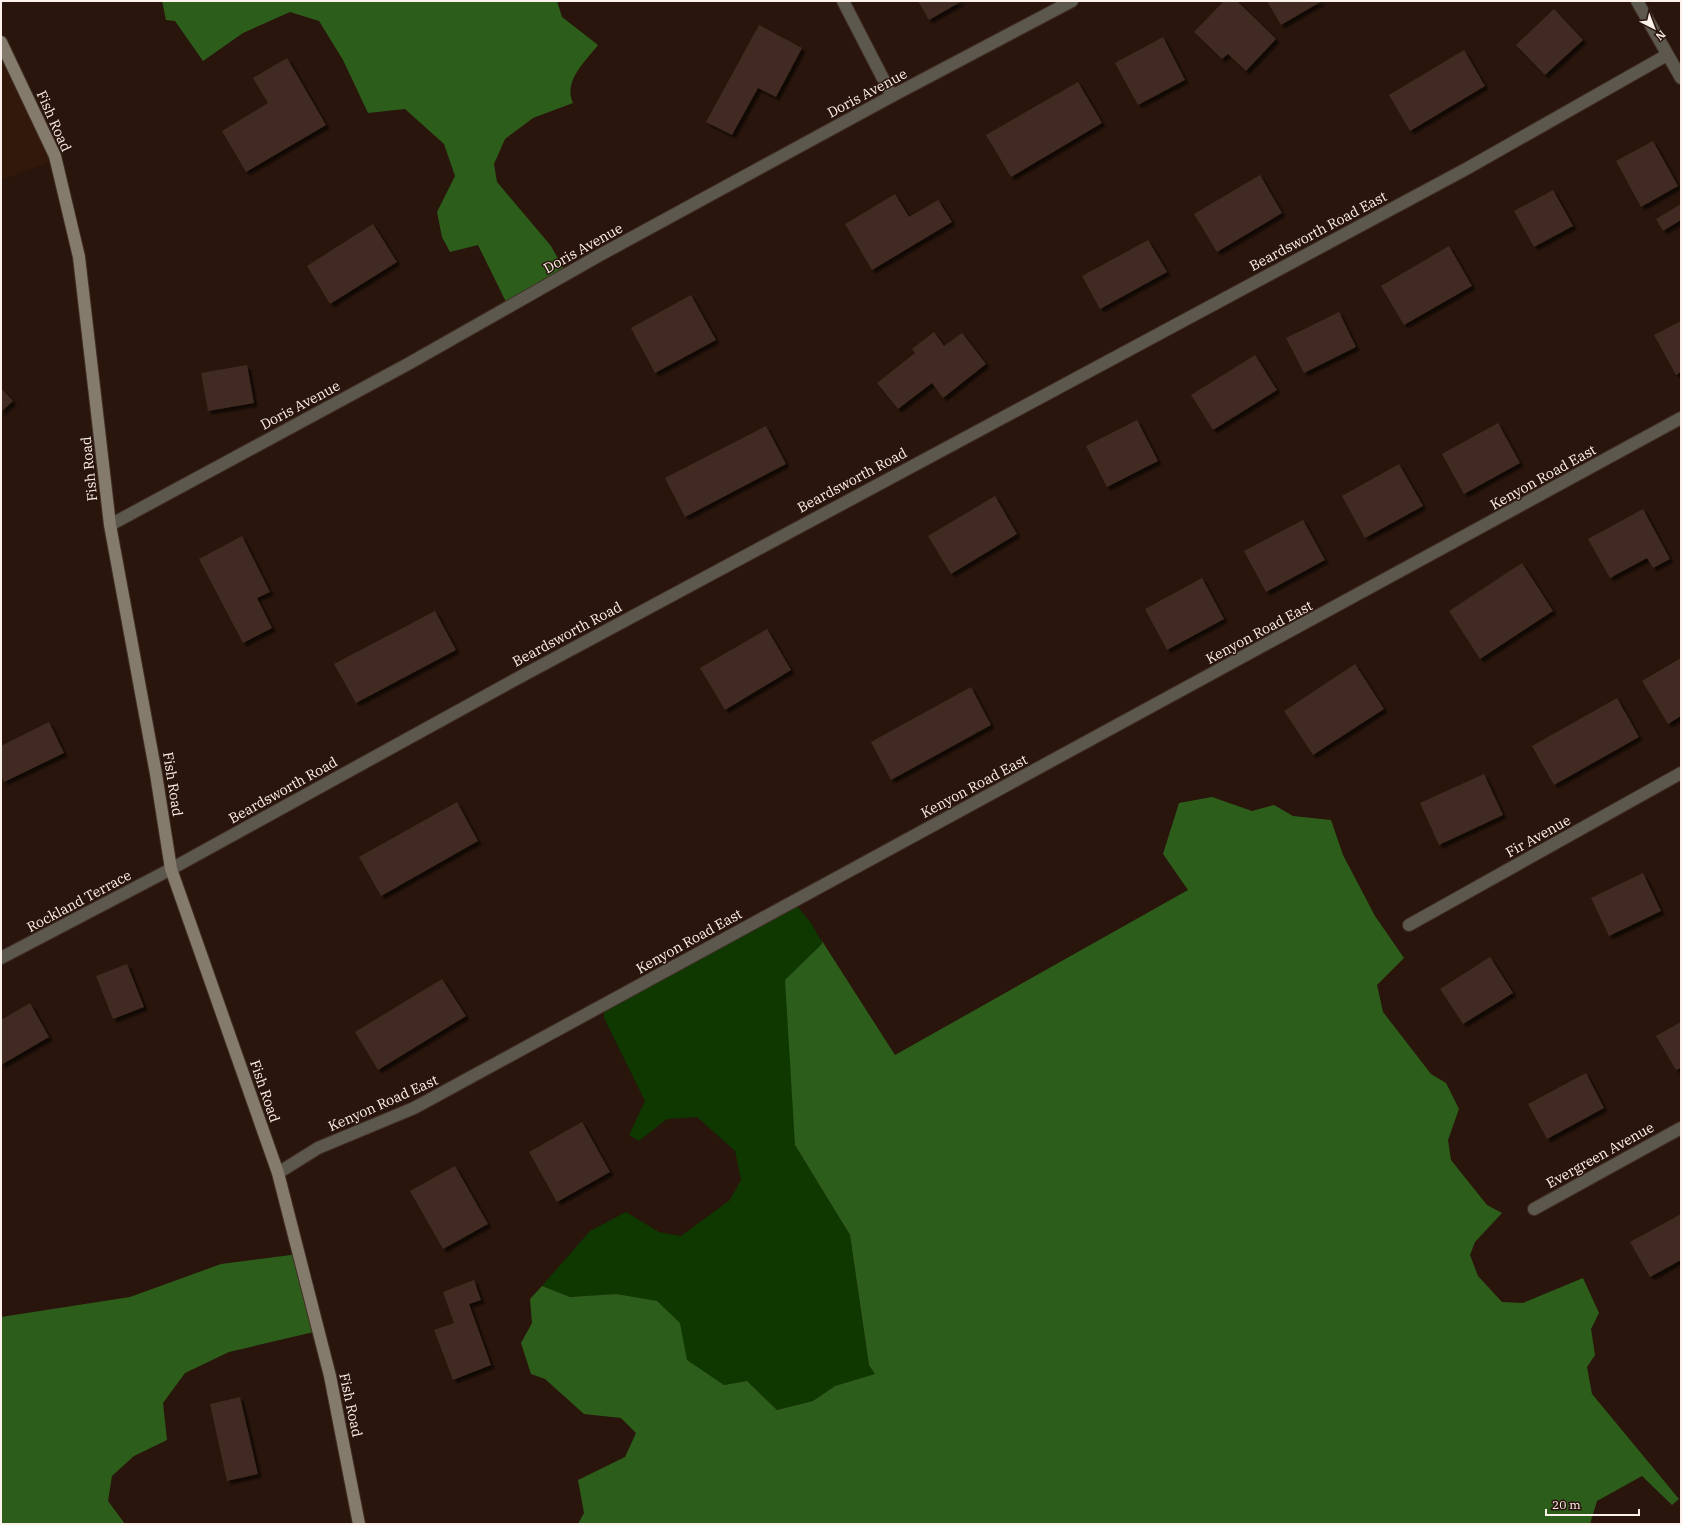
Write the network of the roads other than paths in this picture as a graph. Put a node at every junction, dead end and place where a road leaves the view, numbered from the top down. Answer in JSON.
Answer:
{"nodes":[{"id":1,"x":843,"y":1,"type":"edge"},
{"id":2,"x":1072,"y":1,"type":"edge"},
{"id":3,"x":1637,"y":1,"type":"edge"},
{"id":4,"x":1,"y":42,"type":"edge"},
{"id":5,"x":1667,"y":55,"type":"junction"},
{"id":6,"x":1681,"y":78,"type":"edge"},
{"id":7,"x":892,"y":96,"type":"junction"},
{"id":8,"x":1681,"y":418,"type":"edge"},
{"id":9,"x":980,"y":429,"type":"joint"},
{"id":10,"x":110,"y":525,"type":"junction"},
{"id":11,"x":1681,"y":773,"type":"edge"},
{"id":12,"x":170,"y":869,"type":"junction"},
{"id":13,"x":1409,"y":925,"type":"dead end"},
{"id":14,"x":1,"y":958,"type":"edge"},
{"id":15,"x":1681,"y":1128,"type":"edge"},
{"id":16,"x":278,"y":1173,"type":"junction"},
{"id":17,"x":1534,"y":1209,"type":"dead end"},
{"id":18,"x":359,"y":1524,"type":"edge"}],
"edges":[{"from":1,"to":7,"type":"street"},
{"from":2,"to":7,"type":"street","name":"Doris Avenue"},
{"from":3,"to":5,"type":"street"},
{"from":4,"to":10,"type":"main road","name":"Fish Road"},
{"from":5,"to":6,"type":"street"},
{"from":5,"to":9,"type":"street","name":"Beardsworth Road East"},
{"from":7,"to":10,"type":"street","name":"Doris Avenue"},
{"from":8,"to":16,"type":"street","name":"Kenyon Road East"},
{"from":9,"to":12,"type":"street","name":"Beardsworth Road"},
{"from":10,"to":12,"type":"main road","name":"Fish Road"},
{"from":11,"to":13,"type":"street","name":"Fir Avenue"},
{"from":12,"to":14,"type":"street","name":"Rockland Terrace"},
{"from":12,"to":16,"type":"main road","name":"Fish Road"},
{"from":15,"to":17,"type":"street","name":"Evergreen Avenue"},
{"from":16,"to":18,"type":"main road","name":"Fish Road"}]}
